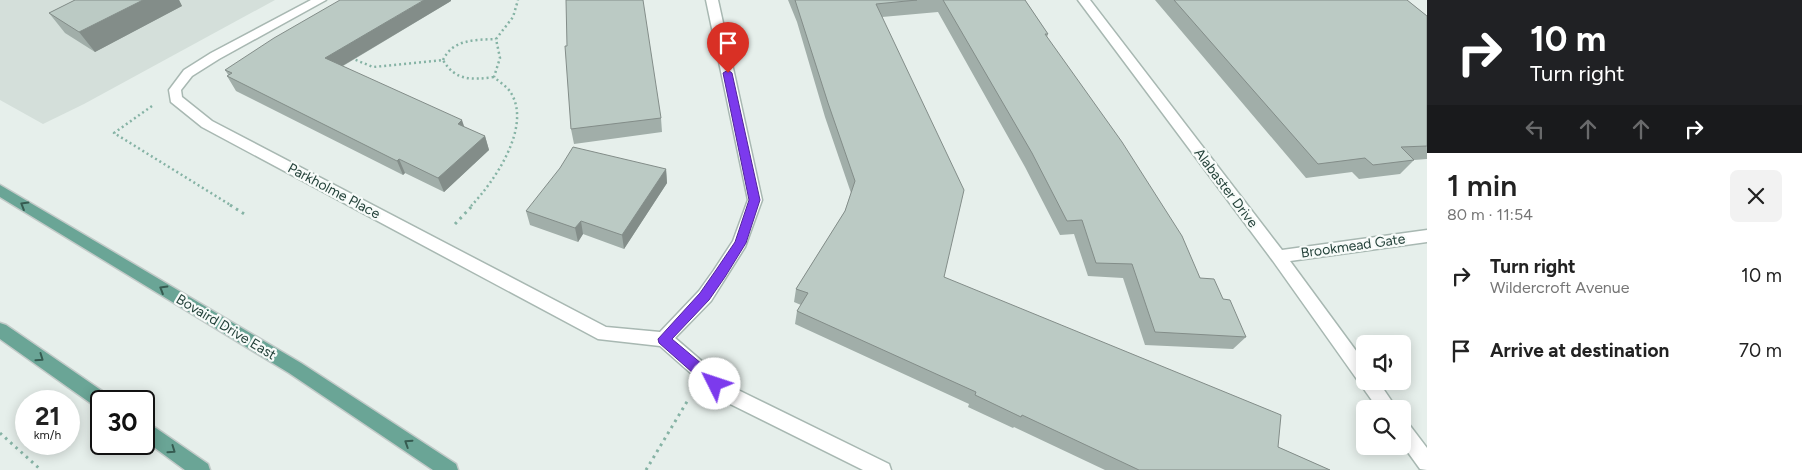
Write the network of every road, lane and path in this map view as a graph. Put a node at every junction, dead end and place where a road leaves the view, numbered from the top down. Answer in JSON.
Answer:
{"nodes":[{"id":1,"x":320,"y":0,"type":"edge"},
{"id":2,"x":518,"y":0,"type":"edge"},
{"id":3,"x":712,"y":0,"type":"edge"},
{"id":4,"x":1084,"y":0,"type":"edge"},
{"id":5,"x":496,"y":38,"type":"junction"},
{"id":6,"x":346,"y":55,"type":"edge"},
{"id":7,"x":443,"y":60,"type":"junction"},
{"id":8,"x":494,"y":77,"type":"junction"},
{"id":9,"x":175,"y":90,"type":"junction"},
{"id":10,"x":0,"y":190,"type":"edge"},
{"id":11,"x":246,"y":215,"type":"dead end"},
{"id":12,"x":1427,"y":236,"type":"edge"},
{"id":13,"x":437,"y":246,"type":"junction"},
{"id":14,"x":1278,"y":257,"type":"junction"},
{"id":15,"x":0,"y":330,"type":"edge"},
{"id":16,"x":664,"y":339,"type":"junction"},
{"id":17,"x":1356,"y":365,"type":"edge"},
{"id":18,"x":704,"y":374,"type":"junction"},
{"id":19,"x":90,"y":393,"type":"edge"},
{"id":20,"x":0,"y":433,"type":"edge"},
{"id":21,"x":155,"y":438,"type":"edge"},
{"id":22,"x":1411,"y":441,"type":"edge"},
{"id":23,"x":1427,"y":463,"type":"edge"},
{"id":24,"x":41,"y":470,"type":"edge"},
{"id":25,"x":200,"y":470,"type":"edge"},
{"id":26,"x":449,"y":470,"type":"edge"},
{"id":27,"x":646,"y":470,"type":"edge"},
{"id":28,"x":882,"y":470,"type":"edge"}],
"edges":[{"from":1,"to":9,"type":"street"},
{"from":2,"to":5,"type":"path"},
{"from":3,"to":16,"type":"street"},
{"from":4,"to":14,"type":"street","name":"Alabaster Drive"},
{"from":5,"to":7,"type":"path"},
{"from":5,"to":8,"type":"path"},
{"from":6,"to":7,"type":"path"},
{"from":7,"to":8,"type":"path"},
{"from":8,"to":13,"type":"path"},
{"from":9,"to":11,"type":"path"},
{"from":9,"to":13,"type":"street","name":"Parkholme Place"},
{"from":26,"to":10,"type":"main road","name":"Bovaird Drive East","one_way":true},
{"from":12,"to":14,"type":"street","name":"Brookmead Gate"},
{"from":13,"to":16,"type":"street","name":"Parkholme Place"},
{"from":14,"to":17,"type":"street","name":"Alabaster Drive"},
{"from":15,"to":19,"type":"main road","one_way":true},
{"from":16,"to":18,"type":"street"},
{"from":18,"to":27,"type":"path"},
{"from":18,"to":28,"type":"street"},
{"from":20,"to":24,"type":"path"},
{"from":21,"to":25,"type":"main road","one_way":true},
{"from":22,"to":23,"type":"street"}]}
